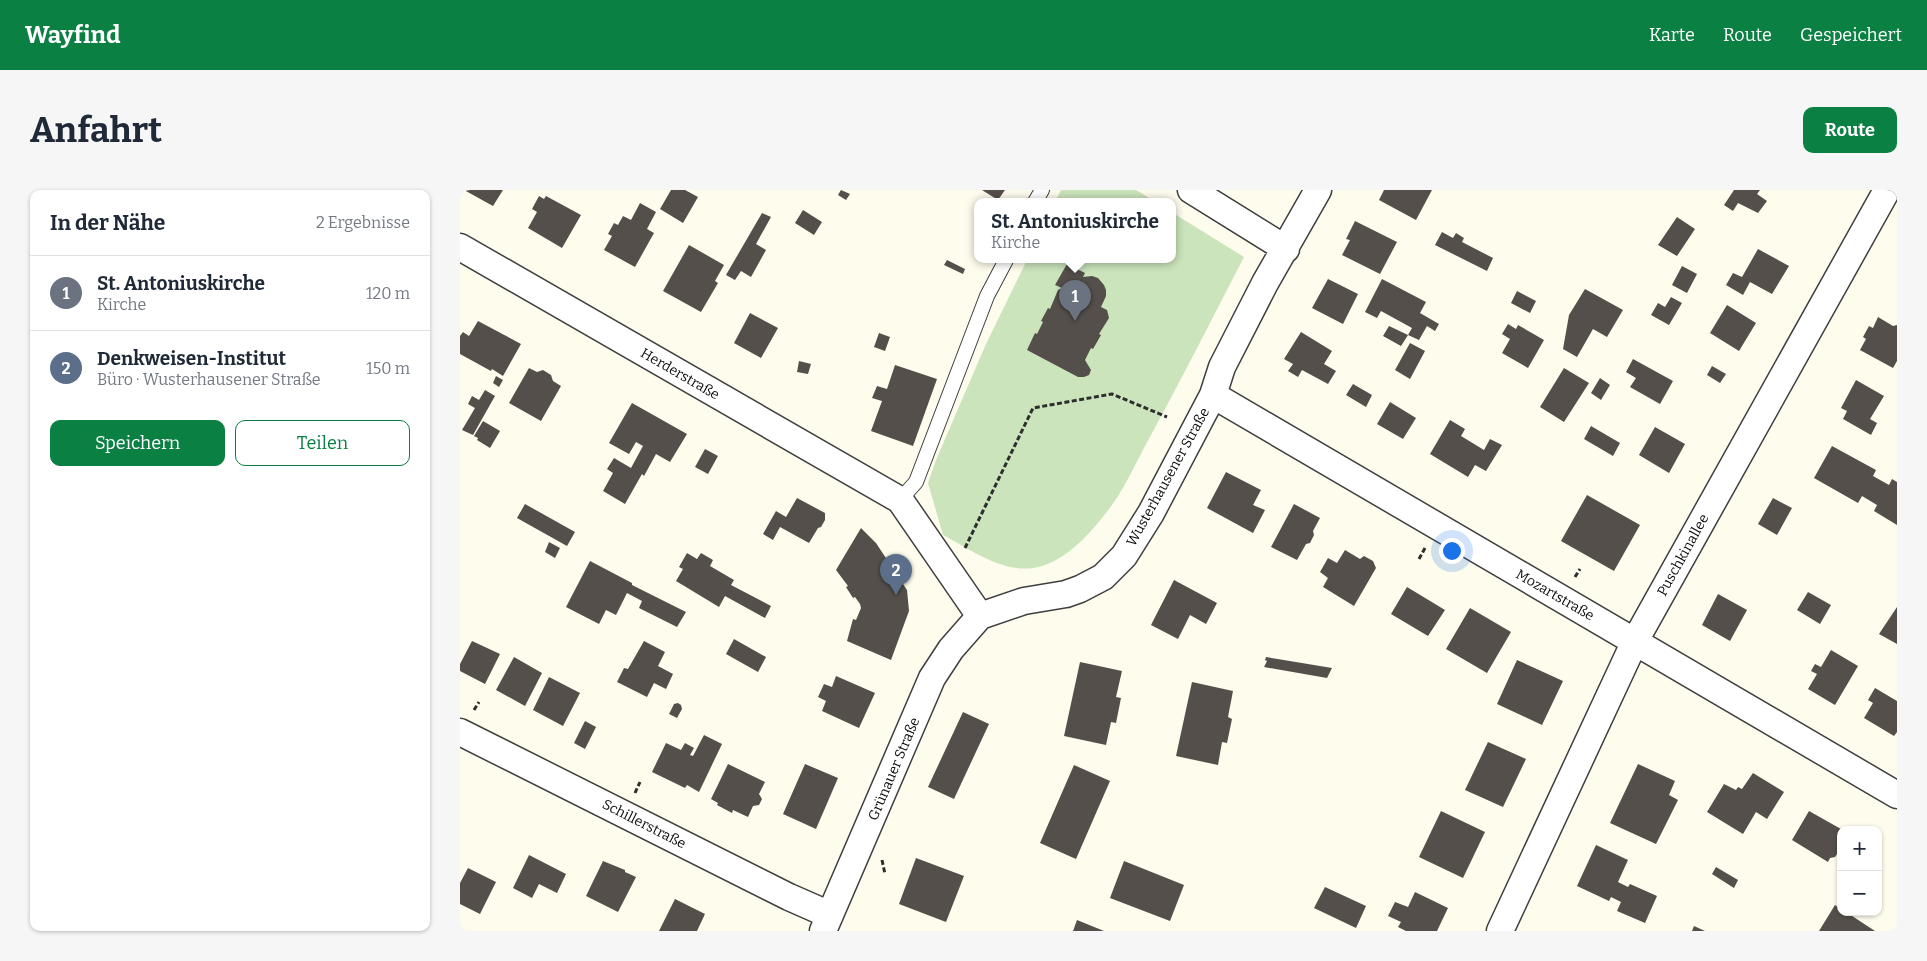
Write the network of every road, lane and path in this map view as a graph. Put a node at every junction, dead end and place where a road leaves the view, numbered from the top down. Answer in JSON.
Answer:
{"nodes":[{"id":1,"x":1191,"y":190,"type":"edge"},
{"id":2,"x":1318,"y":190,"type":"edge"},
{"id":3,"x":1887,"y":190,"type":"edge"},
{"id":4,"x":460,"y":247,"type":"edge"},
{"id":5,"x":1286,"y":249,"type":"junction"},
{"id":6,"x":1004,"y":263,"type":"edge"},
{"id":7,"x":1213,"y":395,"type":"junction"},
{"id":8,"x":1167,"y":417,"type":"dead end"},
{"id":9,"x":900,"y":500,"type":"junction"},
{"id":10,"x":964,"y":551,"type":"dead end"},
{"id":11,"x":980,"y":616,"type":"junction"},
{"id":12,"x":1635,"y":641,"type":"junction"},
{"id":13,"x":460,"y":732,"type":"edge"},
{"id":14,"x":1897,"y":796,"type":"edge"},
{"id":15,"x":826,"y":923,"type":"edge"},
{"id":16,"x":1500,"y":931,"type":"edge"}],
"edges":[{"from":1,"to":5,"type":"street"},
{"from":2,"to":5,"type":"street","name":"Wusterhausener Straße"},
{"from":3,"to":12,"type":"street","name":"Puschkinallee"},
{"from":4,"to":9,"type":"street","name":"Herderstraße"},
{"from":5,"to":7,"type":"street","name":"Wusterhausener Straße"},
{"from":6,"to":9,"type":"lane"},
{"from":7,"to":11,"type":"street","name":"Wusterhausener Straße"},
{"from":7,"to":12,"type":"street","name":"Mozartstraße"},
{"from":8,"to":10,"type":"path"},
{"from":9,"to":11,"type":"street"},
{"from":11,"to":15,"type":"street","name":"Grünauer Straße"},
{"from":12,"to":14,"type":"street","name":"Mozartstraße"},
{"from":12,"to":16,"type":"street","name":"Puschkinallee"},
{"from":13,"to":15,"type":"street","name":"Schillerstraße"}]}
